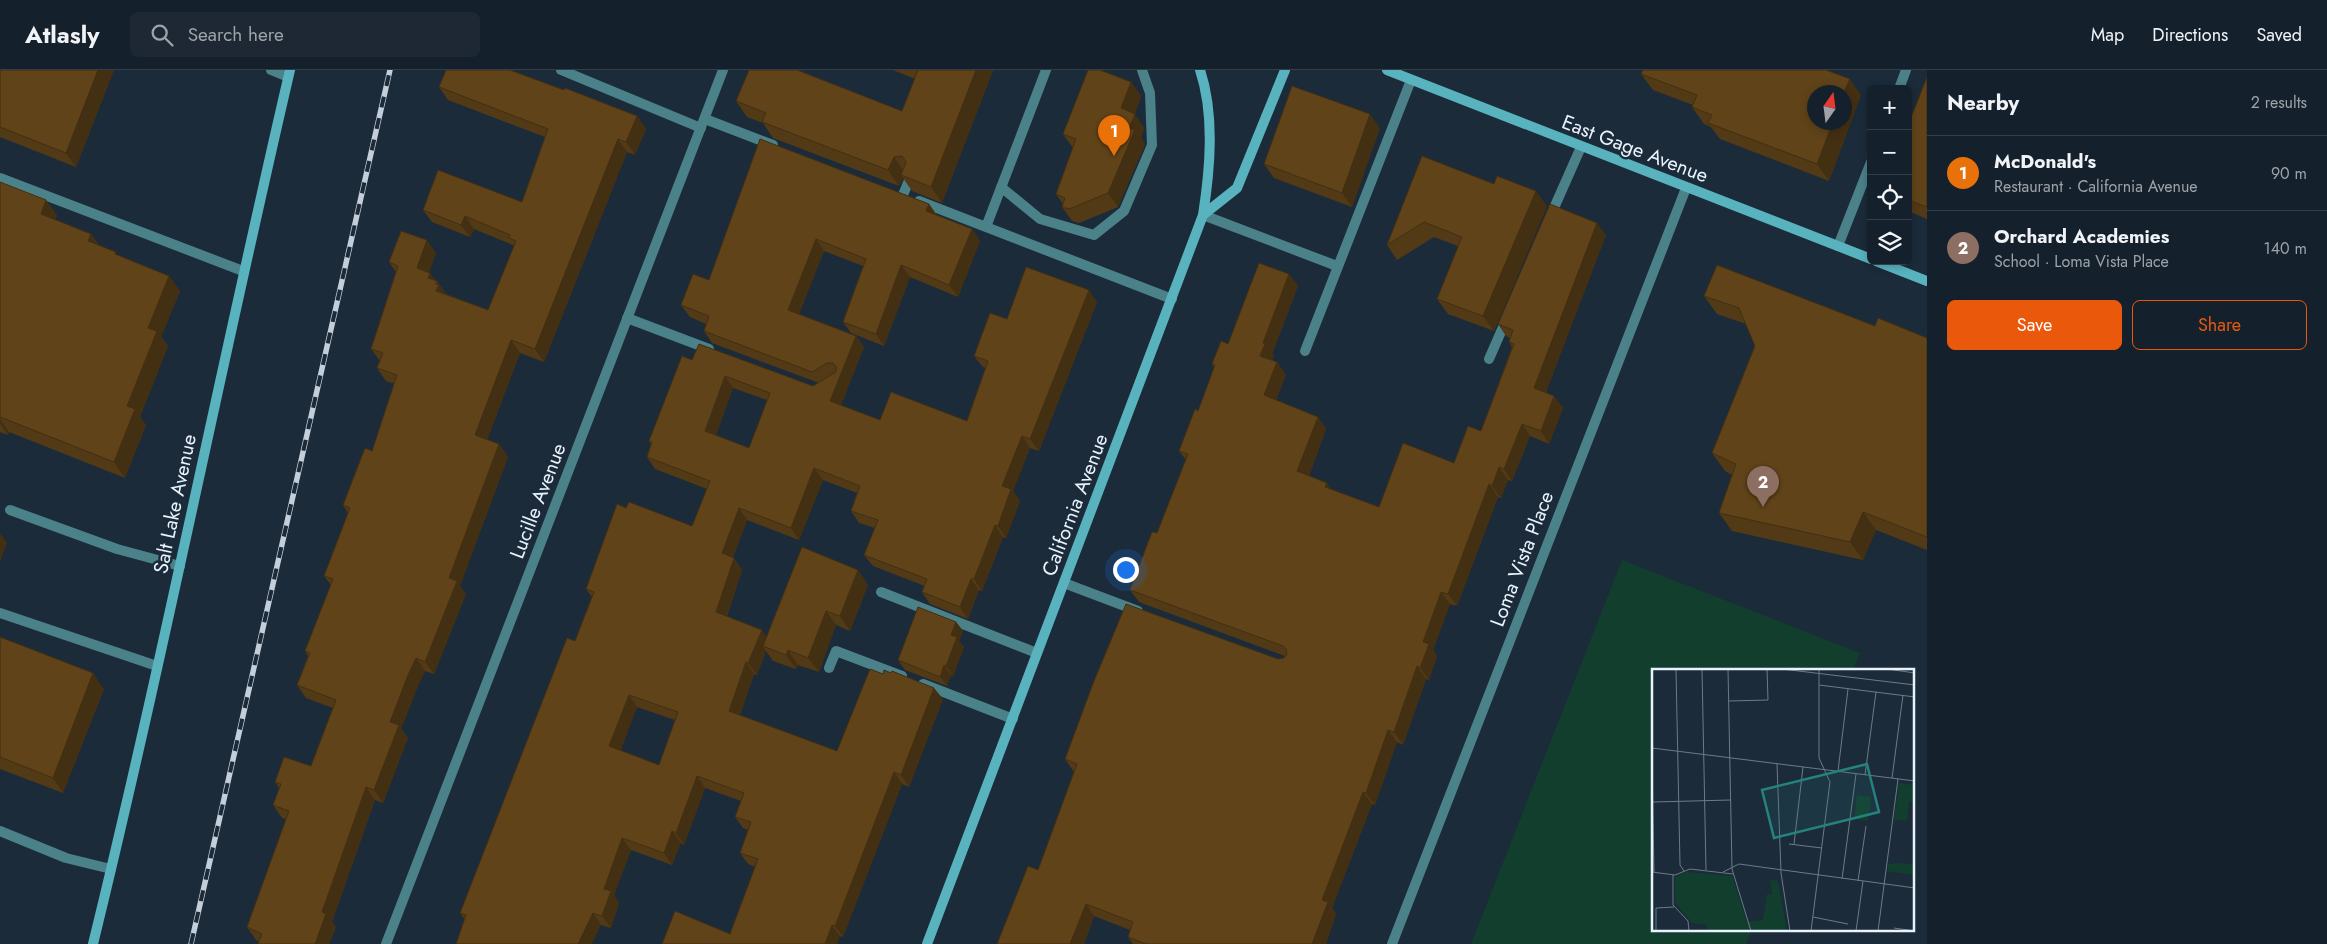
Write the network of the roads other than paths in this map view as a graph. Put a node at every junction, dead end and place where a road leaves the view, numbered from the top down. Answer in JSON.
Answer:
{"nodes":[{"id":1,"x":271,"y":70,"type":"edge"},
{"id":2,"x":561,"y":70,"type":"edge"},
{"id":3,"x":723,"y":70,"type":"edge"},
{"id":4,"x":1046,"y":70,"type":"edge"},
{"id":5,"x":1142,"y":70,"type":"edge"},
{"id":6,"x":1200,"y":70,"type":"edge"},
{"id":7,"x":1285,"y":70,"type":"edge"},
{"id":8,"x":1386,"y":70,"type":"edge"},
{"id":9,"x":1906,"y":70,"type":"edge"},
{"id":10,"x":289,"y":73,"type":"edge"},
{"id":11,"x":1411,"y":80,"type":"junction"},
{"id":12,"x":1900,"y":85,"type":"edge"},
{"id":13,"x":703,"y":123,"type":"junction"},
{"id":14,"x":1581,"y":147,"type":"junction"},
{"id":15,"x":786,"y":150,"type":"edge"},
{"id":16,"x":1867,"y":172,"type":"edge"},
{"id":17,"x":0,"y":178,"type":"edge"},
{"id":18,"x":910,"y":178,"type":"edge"},
{"id":19,"x":1000,"y":187,"type":"junction"},
{"id":20,"x":1686,"y":188,"type":"junction"},
{"id":21,"x":1203,"y":215,"type":"junction"},
{"id":22,"x":986,"y":227,"type":"junction"},
{"id":23,"x":1546,"y":227,"type":"edge"},
{"id":24,"x":1838,"y":246,"type":"junction"},
{"id":25,"x":1867,"y":257,"type":"edge"},
{"id":26,"x":1886,"y":265,"type":"edge"},
{"id":27,"x":1337,"y":266,"type":"junction"},
{"id":28,"x":243,"y":271,"type":"junction"},
{"id":29,"x":1927,"y":281,"type":"edge"},
{"id":30,"x":1172,"y":300,"type":"junction"},
{"id":31,"x":1512,"y":306,"type":"edge"},
{"id":32,"x":627,"y":318,"type":"junction"},
{"id":33,"x":1306,"y":351,"type":"dead end"},
{"id":34,"x":720,"y":353,"type":"edge"},
{"id":35,"x":1489,"y":359,"type":"dead end"},
{"id":36,"x":10,"y":510,"type":"dead end"},
{"id":37,"x":180,"y":566,"type":"junction"},
{"id":38,"x":1064,"y":583,"type":"junction"},
{"id":39,"x":881,"y":592,"type":"dead end"},
{"id":40,"x":0,"y":613,"type":"edge"},
{"id":41,"x":1148,"y":614,"type":"edge"},
{"id":42,"x":1038,"y":653,"type":"junction"},
{"id":43,"x":157,"y":666,"type":"junction"},
{"id":44,"x":829,"y":668,"type":"dead end"},
{"id":45,"x":1013,"y":719,"type":"junction"},
{"id":46,"x":0,"y":832,"type":"edge"},
{"id":47,"x":111,"y":869,"type":"junction"},
{"id":48,"x":93,"y":944,"type":"edge"},
{"id":49,"x":386,"y":944,"type":"edge"},
{"id":50,"x":927,"y":944,"type":"edge"},
{"id":51,"x":1392,"y":944,"type":"edge"}],
"edges":[{"from":1,"to":10,"type":"street"},
{"from":2,"to":13,"type":"street"},
{"from":3,"to":13,"type":"street","name":"Lucille Avenue"},
{"from":4,"to":19,"type":"street"},
{"from":5,"to":19,"type":"street"},
{"from":6,"to":21,"type":"street","name":"California Avenue"},
{"from":7,"to":21,"type":"street"},
{"from":8,"to":11,"type":"street","name":"East Gage Avenue"},
{"from":9,"to":12,"type":"street"},
{"from":10,"to":28,"type":"street","name":"Salt Lake Avenue"},
{"from":11,"to":14,"type":"street","name":"East Gage Avenue"},
{"from":11,"to":27,"type":"street"},
{"from":13,"to":15,"type":"street"},
{"from":13,"to":32,"type":"street","name":"Lucille Avenue"},
{"from":14,"to":20,"type":"street","name":"East Gage Avenue"},
{"from":14,"to":23,"type":"street"},
{"from":16,"to":24,"type":"street"},
{"from":17,"to":28,"type":"street"},
{"from":18,"to":22,"type":"street"},
{"from":19,"to":22,"type":"street"},
{"from":20,"to":24,"type":"street","name":"East Gage Avenue"},
{"from":20,"to":51,"type":"street","name":"Loma Vista Place"},
{"from":21,"to":27,"type":"street"},
{"from":21,"to":30,"type":"street","name":"California Avenue"},
{"from":22,"to":30,"type":"street"},
{"from":24,"to":25,"type":"street","name":"East Gage Avenue"},
{"from":26,"to":29,"type":"street"},
{"from":27,"to":33,"type":"street"},
{"from":28,"to":37,"type":"street","name":"Salt Lake Avenue"},
{"from":30,"to":38,"type":"street","name":"California Avenue"},
{"from":31,"to":35,"type":"street"},
{"from":32,"to":34,"type":"street"},
{"from":32,"to":49,"type":"street","name":"Lucille Avenue"},
{"from":36,"to":37,"type":"street"},
{"from":37,"to":43,"type":"street","name":"Salt Lake Avenue"},
{"from":38,"to":41,"type":"street"},
{"from":38,"to":42,"type":"street","name":"California Avenue"},
{"from":39,"to":42,"type":"street"},
{"from":40,"to":43,"type":"street"},
{"from":42,"to":45,"type":"street","name":"California Avenue"},
{"from":43,"to":47,"type":"street","name":"Salt Lake Avenue"},
{"from":44,"to":45,"type":"street"},
{"from":45,"to":50,"type":"street","name":"California Avenue"},
{"from":46,"to":47,"type":"street"},
{"from":47,"to":48,"type":"street","name":"Salt Lake Avenue"}]}
